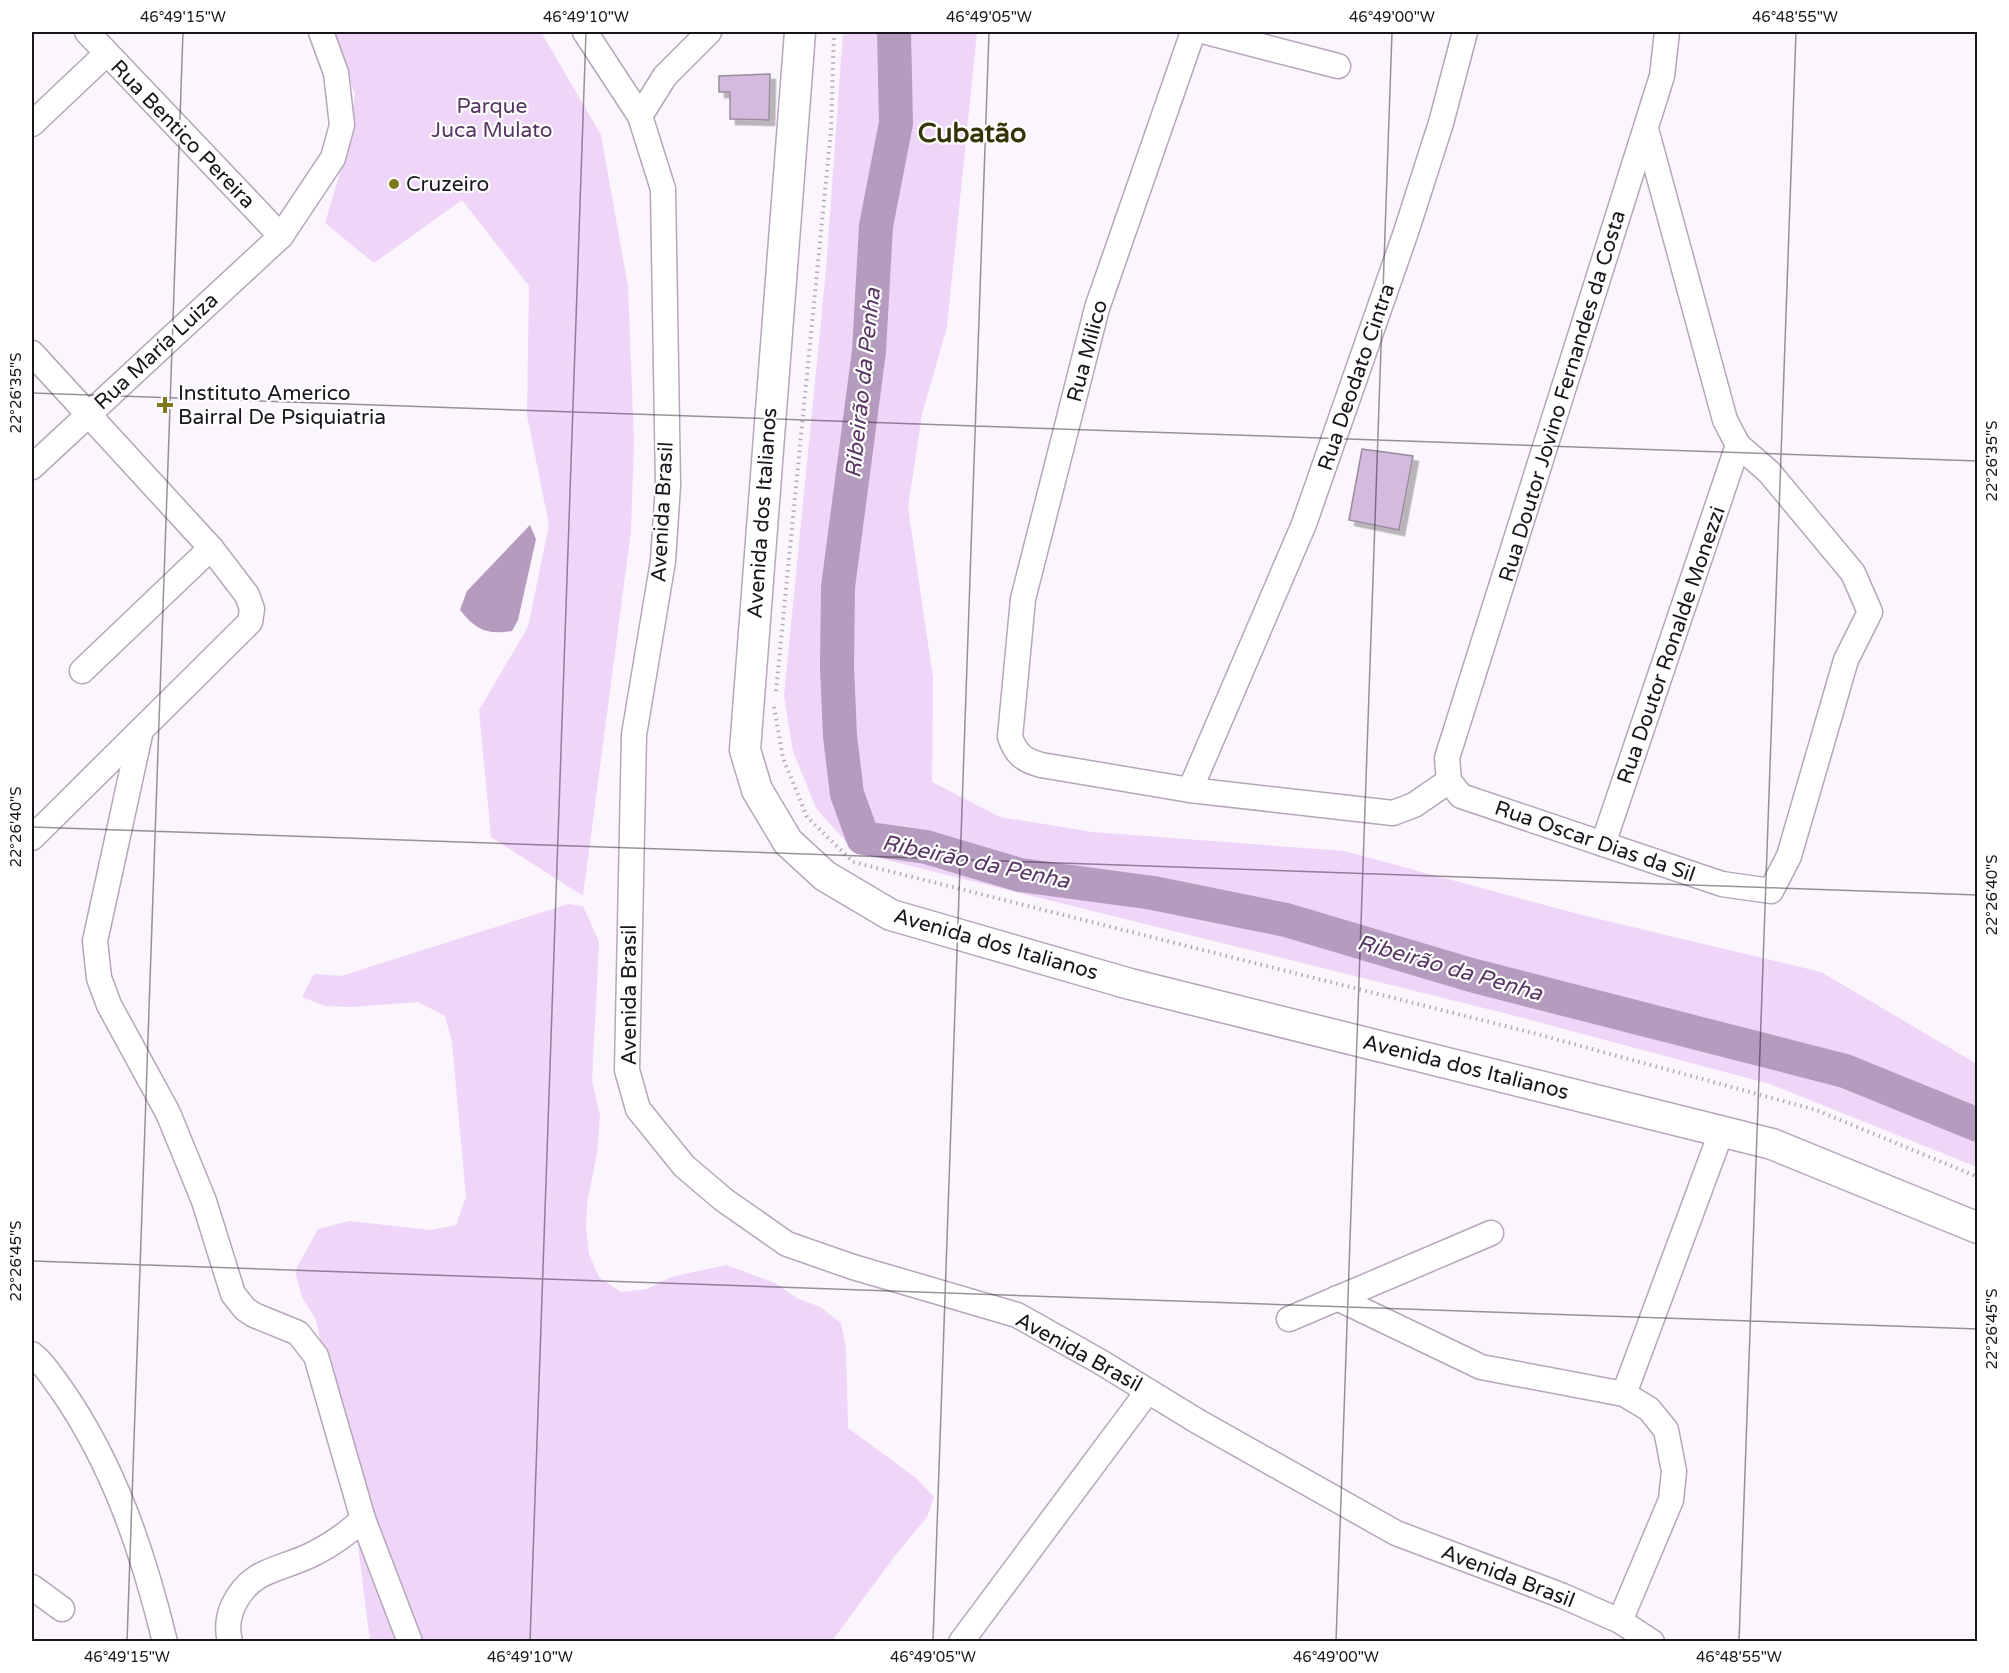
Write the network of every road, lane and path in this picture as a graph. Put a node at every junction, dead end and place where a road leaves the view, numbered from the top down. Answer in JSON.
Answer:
{"nodes":[{"id":1,"x":87,"y":32,"type":"edge"},
{"id":2,"x":321,"y":32,"type":"edge"},
{"id":3,"x":585,"y":32,"type":"edge"},
{"id":4,"x":709,"y":32,"type":"edge"},
{"id":5,"x":800,"y":32,"type":"edge"},
{"id":6,"x":1193,"y":32,"type":"edge"},
{"id":7,"x":1206,"y":32,"type":"edge"},
{"id":8,"x":1465,"y":32,"type":"edge"},
{"id":9,"x":1667,"y":32,"type":"edge"},
{"id":10,"x":106,"y":54,"type":"junction"},
{"id":11,"x":1338,"y":66,"type":"dead end"},
{"id":12,"x":640,"y":116,"type":"junction"},
{"id":13,"x":32,"y":124,"type":"edge"},
{"id":14,"x":1646,"y":129,"type":"junction"},
{"id":15,"x":281,"y":236,"type":"junction"},
{"id":16,"x":32,"y":353,"type":"edge"},
{"id":17,"x":88,"y":414,"type":"junction"},
{"id":18,"x":1738,"y":445,"type":"junction"},
{"id":19,"x":32,"y":467,"type":"edge"},
{"id":20,"x":211,"y":548,"type":"junction"},
{"id":21,"x":82,"y":671,"type":"dead end"},
{"id":22,"x":141,"y":730,"type":"junction"},
{"id":23,"x":1448,"y":770,"type":"junction"},
{"id":24,"x":1190,"y":790,"type":"junction"},
{"id":25,"x":32,"y":838,"type":"edge"},
{"id":26,"x":1603,"y":844,"type":"junction"},
{"id":27,"x":1722,"y":1130,"type":"junction"},
{"id":28,"x":1977,"y":1228,"type":"edge"},
{"id":29,"x":1491,"y":1233,"type":"dead end"},
{"id":30,"x":1337,"y":1298,"type":"junction"},
{"id":31,"x":1289,"y":1318,"type":"dead end"},
{"id":32,"x":32,"y":1354,"type":"edge"},
{"id":33,"x":1148,"y":1391,"type":"junction"},
{"id":34,"x":1624,"y":1394,"type":"junction"},
{"id":35,"x":363,"y":1519,"type":"junction"},
{"id":36,"x":32,"y":1587,"type":"edge"},
{"id":37,"x":62,"y":1610,"type":"dead end"},
{"id":38,"x":1620,"y":1621,"type":"junction"},
{"id":39,"x":165,"y":1641,"type":"edge"},
{"id":40,"x":231,"y":1641,"type":"edge"},
{"id":41,"x":410,"y":1641,"type":"edge"},
{"id":42,"x":961,"y":1641,"type":"edge"},
{"id":43,"x":1652,"y":1641,"type":"edge"}],
"edges":[{"from":1,"to":10,"type":"street","name":"Rua Bentico Pereira"},
{"from":2,"to":15,"type":"street","name":"Rua María Luiza"},
{"from":3,"to":12,"type":"street","name":"Avenida Brasil"},
{"from":4,"to":12,"type":"street"},
{"from":5,"to":27,"type":"main road","name":"Avenida dos Italianos"},
{"from":6,"to":24,"type":"street","name":"Rua Milico"},
{"from":7,"to":11,"type":"street"},
{"from":8,"to":24,"type":"street","name":"Rua Deodato Cintra"},
{"from":9,"to":14,"type":"street","name":"Rua Doutor Jovino Fernandes da Costa"},
{"from":10,"to":13,"type":"street"},
{"from":10,"to":15,"type":"street","name":"Rua Bentico Pereira"},
{"from":12,"to":33,"type":"street","name":"Avenida Brasil"},
{"from":14,"to":18,"type":"street"},
{"from":14,"to":23,"type":"street","name":"Rua Doutor Jovino Fernandes da Costa"},
{"from":15,"to":17,"type":"street","name":"Rua María Luiza"},
{"from":16,"to":17,"type":"street"},
{"from":17,"to":19,"type":"street","name":"Rua María Luiza"},
{"from":17,"to":20,"type":"street"},
{"from":18,"to":26,"type":"street","name":"Rua Doutor Ronalde Monezzi"},
{"from":18,"to":26,"type":"street","name":"Rua Oscar Dias da Sil"},
{"from":20,"to":21,"type":"street"},
{"from":20,"to":22,"type":"street"},
{"from":22,"to":25,"type":"street"},
{"from":22,"to":35,"type":"street"},
{"from":23,"to":24,"type":"street","name":"Rua Milico"},
{"from":23,"to":26,"type":"street","name":"Rua Oscar Dias da Sil"},
{"from":27,"to":28,"type":"main road","name":"Avenida dos Italianos"},
{"from":27,"to":34,"type":"street"},
{"from":29,"to":30,"type":"street"},
{"from":30,"to":31,"type":"street"},
{"from":30,"to":34,"type":"street"},
{"from":32,"to":39,"type":"street"},
{"from":33,"to":38,"type":"street","name":"Avenida Brasil"},
{"from":33,"to":42,"type":"street"},
{"from":34,"to":38,"type":"street"},
{"from":35,"to":40,"type":"street"},
{"from":35,"to":41,"type":"street"},
{"from":36,"to":37,"type":"street"},
{"from":38,"to":43,"type":"street","name":"Avenida Brasil"}]}
